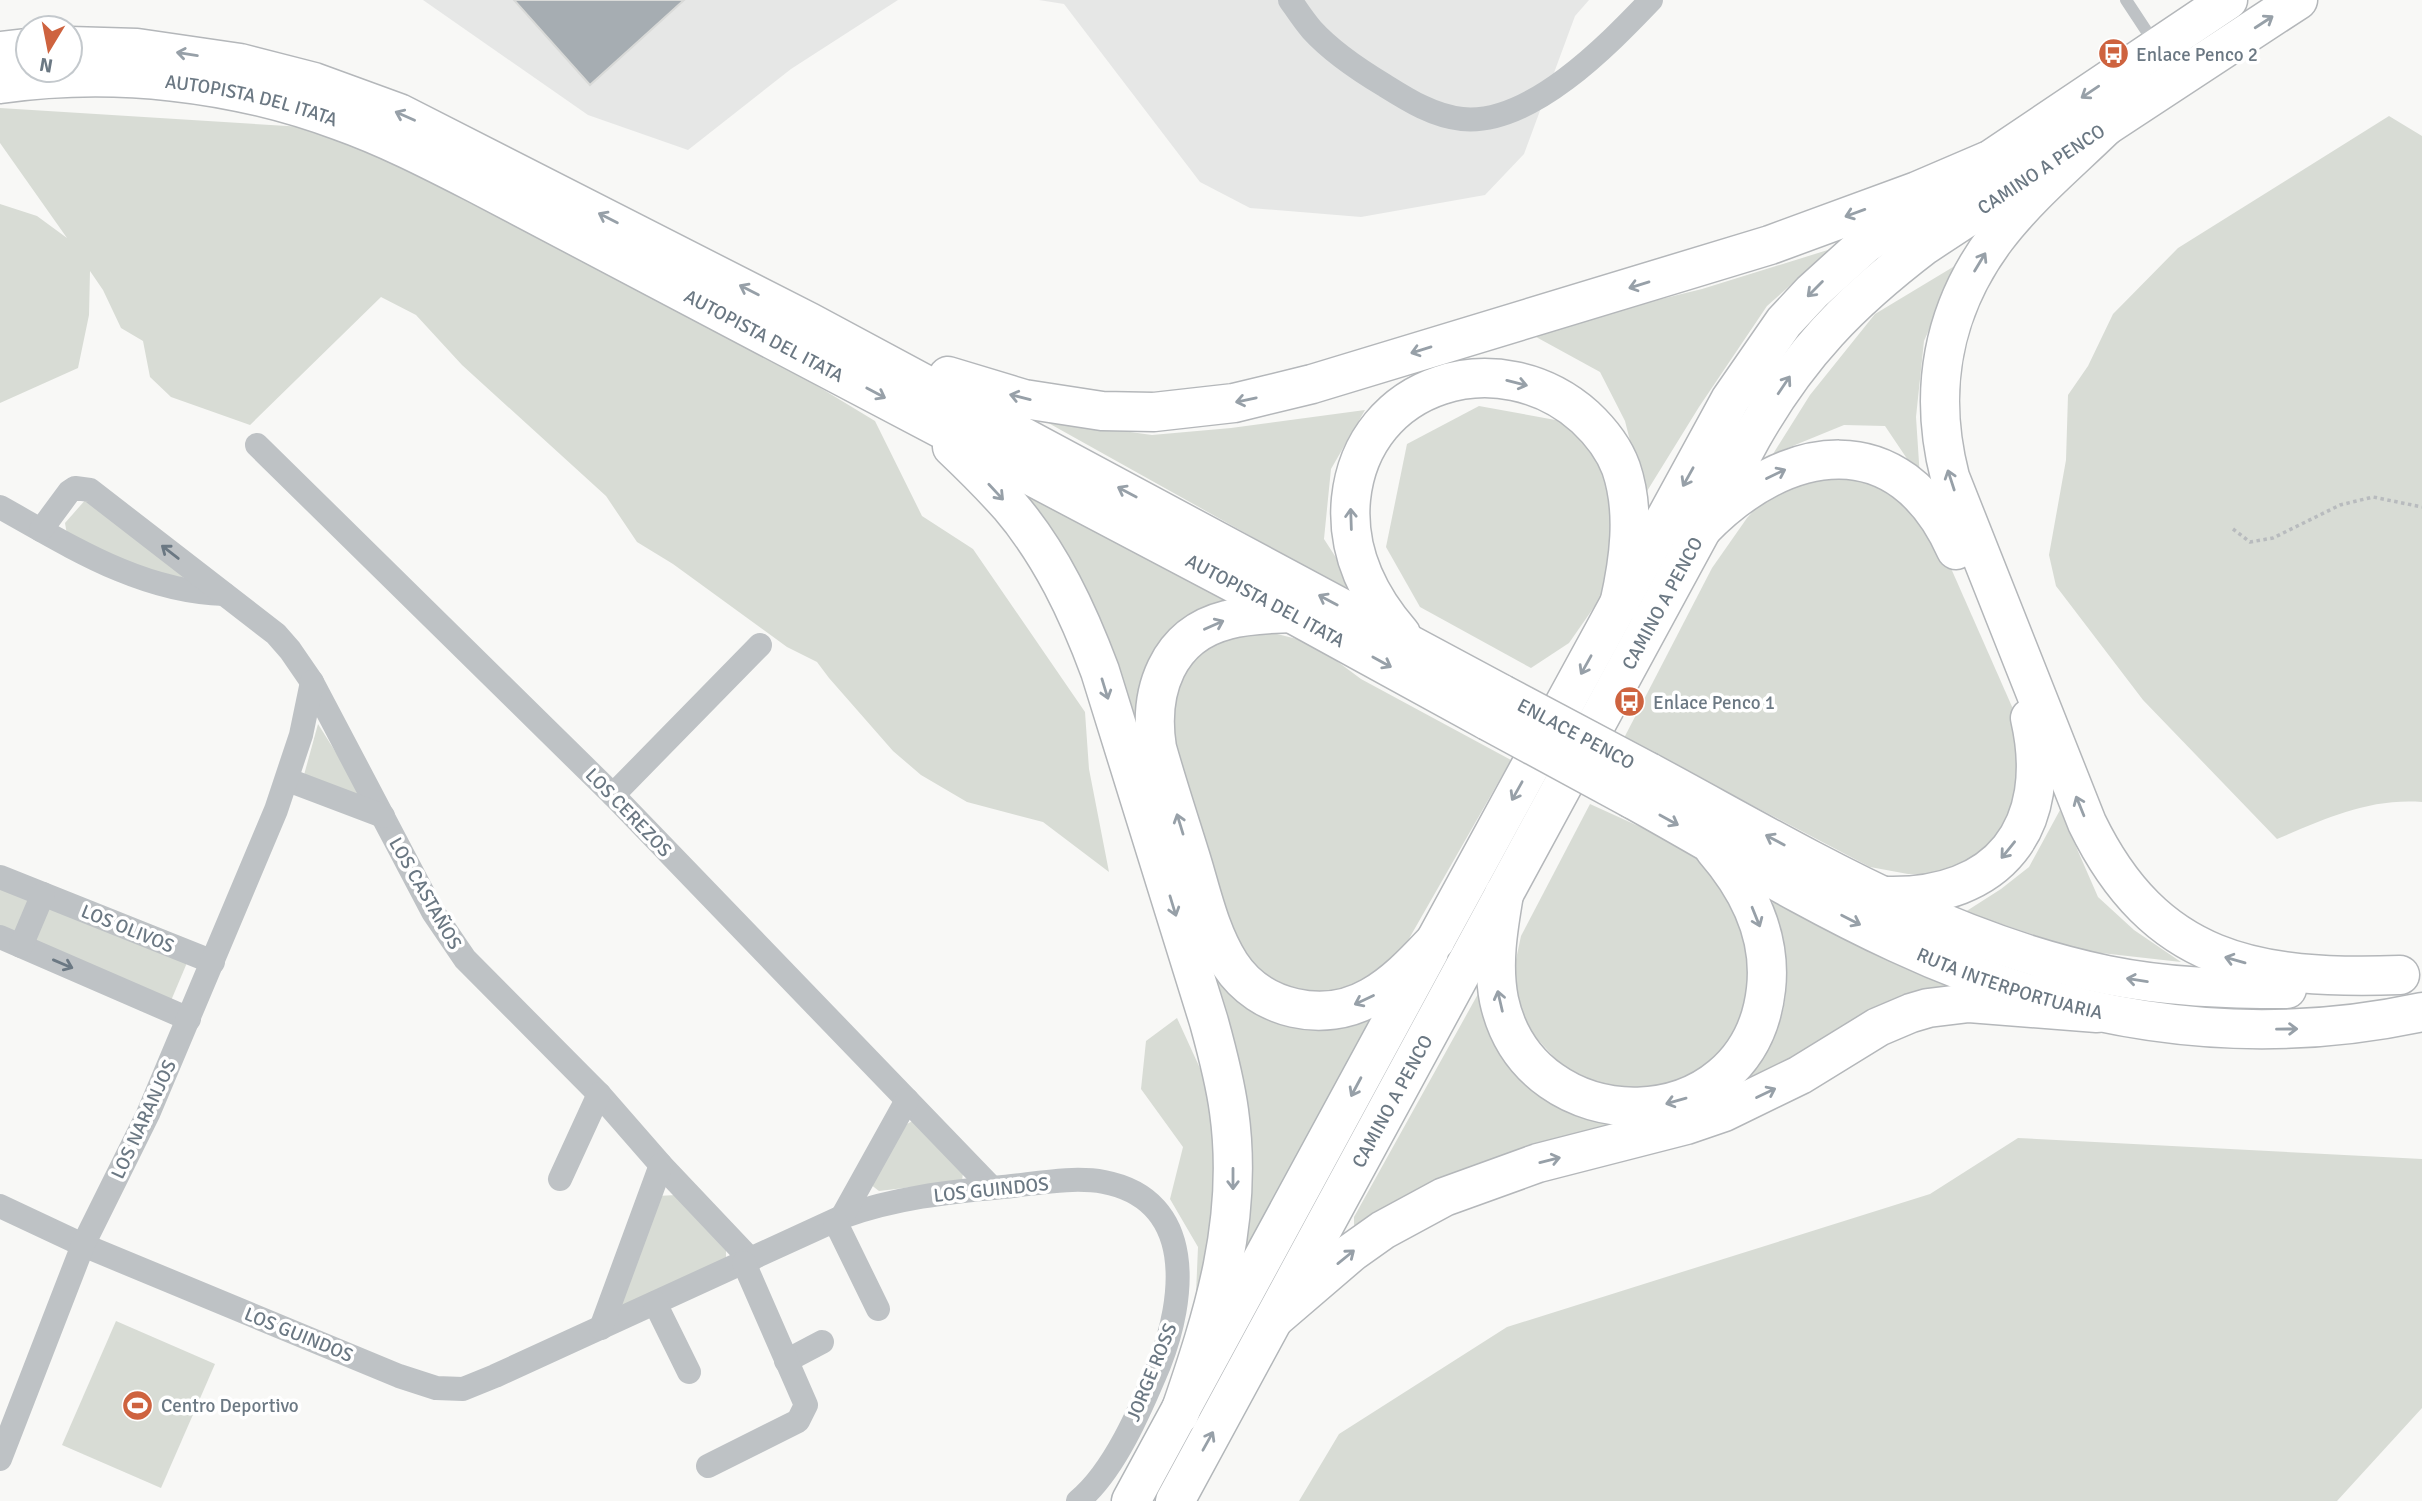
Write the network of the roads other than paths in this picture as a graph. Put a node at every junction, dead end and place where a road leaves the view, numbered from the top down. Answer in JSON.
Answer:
{"nodes":[{"id":1,"x":1290,"y":0,"type":"edge"},
{"id":2,"x":1651,"y":0,"type":"edge"},
{"id":3,"x":2126,"y":0,"type":"edge"},
{"id":4,"x":2228,"y":0,"type":"edge"},
{"id":5,"x":2298,"y":0,"type":"edge"},
{"id":6,"x":84,"y":46,"type":"edge"},
{"id":7,"x":2157,"y":47,"type":"junction"},
{"id":8,"x":0,"y":84,"type":"edge"},
{"id":9,"x":2105,"y":127,"type":"junction"},
{"id":10,"x":1987,"y":160,"type":"junction"},
{"id":11,"x":809,"y":321,"type":"junction"},
{"id":12,"x":911,"y":412,"type":"junction"},
{"id":13,"x":257,"y":445,"type":"dead end"},
{"id":14,"x":0,"y":507,"type":"edge"},
{"id":15,"x":1702,"y":529,"type":"junction"},
{"id":16,"x":41,"y":530,"type":"junction"},
{"id":17,"x":224,"y":594,"type":"junction"},
{"id":18,"x":1619,"y":605,"type":"junction"},
{"id":19,"x":1291,"y":613,"type":"junction"},
{"id":20,"x":1410,"y":644,"type":"junction"},
{"id":21,"x":761,"y":645,"type":"dead end"},
{"id":22,"x":312,"y":682,"type":"junction"},
{"id":23,"x":1495,"y":707,"type":"junction"},
{"id":24,"x":288,"y":780,"type":"junction"},
{"id":25,"x":1641,"y":786,"type":"junction"},
{"id":26,"x":614,"y":795,"type":"junction"},
{"id":27,"x":383,"y":816,"type":"junction"},
{"id":28,"x":1706,"y":840,"type":"junction"},
{"id":29,"x":0,"y":877,"type":"edge"},
{"id":30,"x":43,"y":894,"type":"junction"},
{"id":31,"x":1504,"y":894,"type":"junction"},
{"id":32,"x":1879,"y":896,"type":"junction"},
{"id":33,"x":11,"y":941,"type":"edge"},
{"id":34,"x":1435,"y":941,"type":"junction"},
{"id":35,"x":213,"y":962,"type":"junction"},
{"id":36,"x":2411,"y":972,"type":"edge"},
{"id":37,"x":2422,"y":1012,"type":"edge"},
{"id":38,"x":2097,"y":1013,"type":"junction"},
{"id":39,"x":189,"y":1018,"type":"junction"},
{"id":40,"x":599,"y":1094,"type":"junction"},
{"id":41,"x":907,"y":1100,"type":"junction"},
{"id":42,"x":661,"y":1165,"type":"junction"},
{"id":43,"x":560,"y":1179,"type":"dead end"},
{"id":44,"x":992,"y":1188,"type":"junction"},
{"id":45,"x":1140,"y":1197,"type":"joint"},
{"id":46,"x":0,"y":1206,"type":"edge"},
{"id":47,"x":839,"y":1219,"type":"junction"},
{"id":48,"x":83,"y":1245,"type":"junction"},
{"id":49,"x":748,"y":1261,"type":"junction"},
{"id":50,"x":655,"y":1303,"type":"junction"},
{"id":51,"x":878,"y":1309,"type":"dead end"},
{"id":52,"x":1275,"y":1318,"type":"junction"},
{"id":53,"x":601,"y":1328,"type":"junction"},
{"id":54,"x":822,"y":1342,"type":"dead end"},
{"id":55,"x":786,"y":1361,"type":"junction"},
{"id":56,"x":689,"y":1372,"type":"dead end"},
{"id":57,"x":1179,"y":1415,"type":"junction"},
{"id":58,"x":0,"y":1459,"type":"edge"},
{"id":59,"x":708,"y":1466,"type":"dead end"},
{"id":60,"x":1078,"y":1501,"type":"edge"},
{"id":61,"x":1132,"y":1501,"type":"edge"},
{"id":62,"x":1175,"y":1501,"type":"edge"}],
"edges":[{"from":1,"to":2,"type":"street"},
{"from":3,"to":7,"type":"lane"},
{"from":4,"to":7,"type":"main road","name":"CAMINO A PENCO"},
{"from":9,"to":5,"type":"main road","name":"CAMINO A PENCO","one_way":true},
{"from":11,"to":6,"type":"main road","name":"AUTOPISTA DEL ITATA","one_way":true},
{"from":7,"to":10,"type":"main road","name":"CAMINO A PENCO","one_way":true},
{"from":8,"to":12,"type":"main road","name":"AUTOPISTA DEL ITATA","one_way":true},
{"from":15,"to":9,"type":"main road","name":"CAMINO A PENCO","one_way":true},
{"from":36,"to":9,"type":"main road","one_way":true},
{"from":10,"to":11,"type":"main road","one_way":true},
{"from":10,"to":18,"type":"main road","name":"CAMINO A PENCO","one_way":true},
{"from":20,"to":11,"type":"main road","name":"AUTOPISTA DEL ITATA","one_way":true},
{"from":12,"to":19,"type":"main road","name":"AUTOPISTA DEL ITATA"},
{"from":12,"to":57,"type":"main road","one_way":true},
{"from":13,"to":26,"type":"street","name":"LOS CEREZOS"},
{"from":14,"to":16,"type":"street"},
{"from":15,"to":31,"type":"main road","name":"CAMINO A PENCO"},
{"from":15,"to":32,"type":"main road","one_way":true},
{"from":16,"to":17,"type":"street"},
{"from":17,"to":16,"type":"street","name":"LOS CASTAÑOS","one_way":true},
{"from":17,"to":22,"type":"street","name":"LOS CASTAÑOS"},
{"from":20,"to":18,"type":"main road","one_way":true},
{"from":18,"to":34,"type":"main road","name":"CAMINO A PENCO","one_way":true},
{"from":19,"to":23,"type":"main road","name":"AUTOPISTA DEL ITATA","one_way":true},
{"from":34,"to":19,"type":"main road","one_way":true},
{"from":20,"to":23,"type":"main road","name":"AUTOPISTA DEL ITATA"},
{"from":21,"to":26,"type":"street"},
{"from":22,"to":24,"type":"street","name":"LOS NARANJOS"},
{"from":22,"to":27,"type":"street","name":"LOS CASTAÑOS"},
{"from":23,"to":25,"type":"main road","name":"ENLACE PENCO","bridge":true},
{"from":24,"to":27,"type":"street"},
{"from":24,"to":35,"type":"street","name":"LOS NARANJOS"},
{"from":25,"to":28,"type":"main road","name":"RUTA INTERPORTUARIA","one_way":true},
{"from":32,"to":25,"type":"main road","name":"RUTA INTERPORTUARIA","one_way":true},
{"from":26,"to":41,"type":"street","name":"LOS CEREZOS"},
{"from":27,"to":40,"type":"street","name":"LOS CASTAÑOS"},
{"from":28,"to":31,"type":"main road","one_way":true},
{"from":28,"to":38,"type":"main road","name":"RUTA INTERPORTUARIA","one_way":true},
{"from":29,"to":30,"type":"street","name":"LOS OLIVOS"},
{"from":30,"to":33,"type":"street"},
{"from":30,"to":35,"type":"street","name":"LOS OLIVOS"},
{"from":31,"to":52,"type":"main road","name":"CAMINO A PENCO"},
{"from":36,"to":32,"type":"main road","name":"RUTA INTERPORTUARIA","one_way":true},
{"from":33,"to":39,"type":"street","one_way":true},
{"from":34,"to":57,"type":"main road","name":"CAMINO A PENCO","one_way":true},
{"from":35,"to":39,"type":"street","name":"LOS NARANJOS"},
{"from":38,"to":37,"type":"main road","name":"RUTA INTERPORTUARIA","one_way":true},
{"from":52,"to":38,"type":"main road","one_way":true},
{"from":39,"to":48,"type":"street","name":"LOS NARANJOS"},
{"from":40,"to":42,"type":"street","name":"LOS CASTAÑOS"},
{"from":40,"to":43,"type":"street"},
{"from":41,"to":44,"type":"street","name":"LOS CEREZOS"},
{"from":41,"to":47,"type":"street"},
{"from":42,"to":49,"type":"street","name":"LOS CASTAÑOS"},
{"from":42,"to":53,"type":"street"},
{"from":44,"to":45,"type":"street","name":"LOS GUINDOS"},
{"from":44,"to":47,"type":"street","name":"LOS GUINDOS"},
{"from":45,"to":60,"type":"street","name":"JORGE ROSS"},
{"from":46,"to":48,"type":"street","name":"LOS GUINDOS"},
{"from":47,"to":49,"type":"street","name":"LOS GUINDOS"},
{"from":47,"to":51,"type":"street"},
{"from":48,"to":53,"type":"street","name":"LOS GUINDOS"},
{"from":48,"to":58,"type":"street","name":"LOS NARANJOS"},
{"from":49,"to":50,"type":"street","name":"LOS GUINDOS"},
{"from":49,"to":55,"type":"street"},
{"from":50,"to":53,"type":"street","name":"LOS GUINDOS"},
{"from":50,"to":56,"type":"street"},
{"from":62,"to":52,"type":"main road","name":"CAMINO A PENCO","one_way":true},
{"from":54,"to":55,"type":"street"},
{"from":55,"to":59,"type":"street"},
{"from":57,"to":61,"type":"main road","name":"CAMINO A PENCO"}]}
